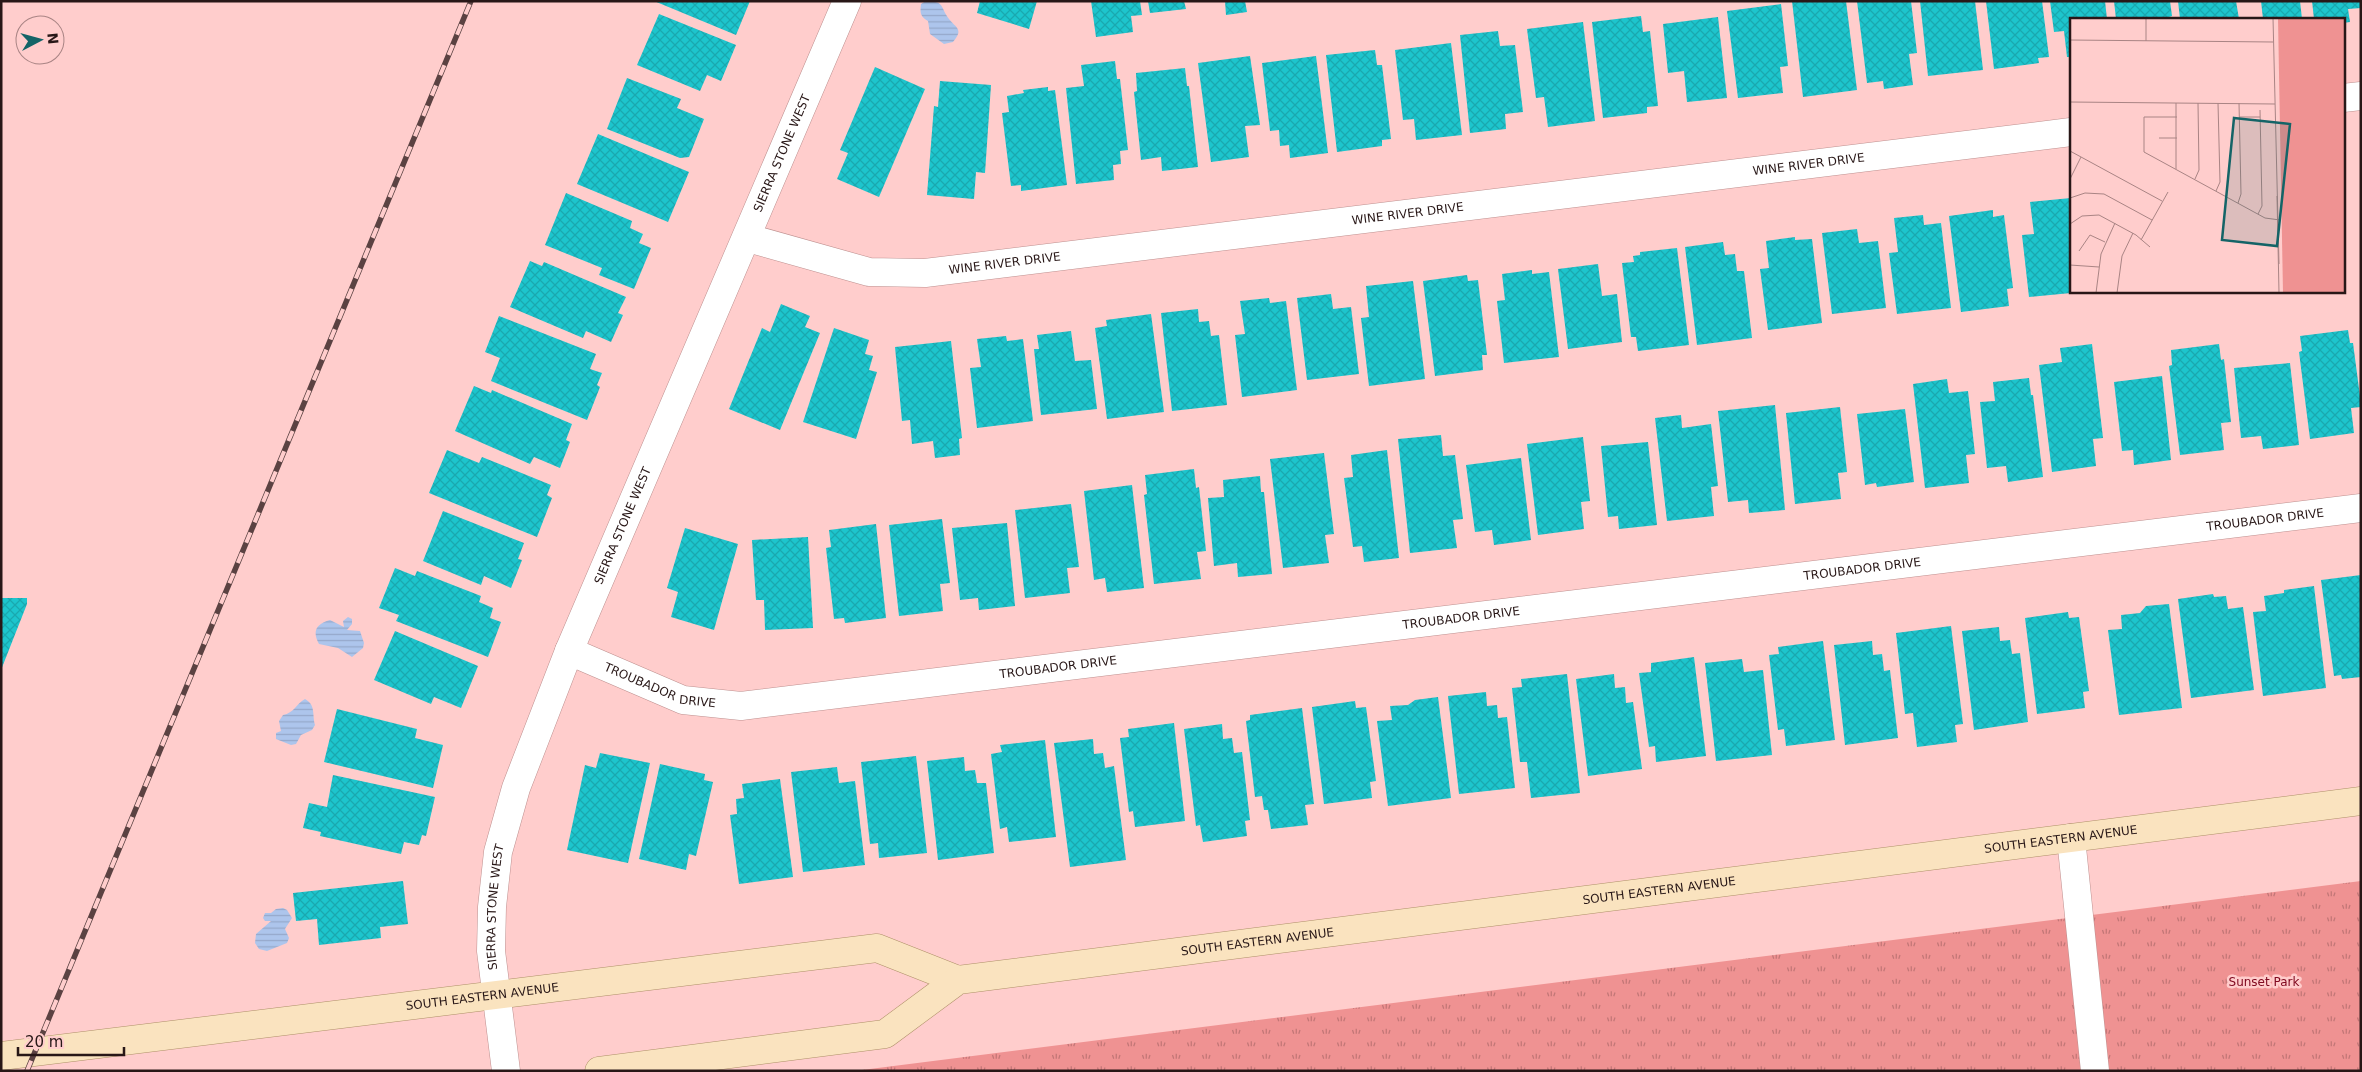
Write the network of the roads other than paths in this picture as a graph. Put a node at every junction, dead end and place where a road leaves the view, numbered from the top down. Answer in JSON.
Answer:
{"nodes":[{"id":1,"x":848,"y":1,"type":"edge"},
{"id":2,"x":2361,"y":96,"type":"edge"},
{"id":3,"x":2344,"y":98,"type":"edge"},
{"id":4,"x":2070,"y":132,"type":"edge"},
{"id":5,"x":748,"y":238,"type":"junction"},
{"id":6,"x":2361,"y":508,"type":"edge"},
{"id":7,"x":569,"y":651,"type":"junction"},
{"id":8,"x":2361,"y":802,"type":"edge"},
{"id":9,"x":2071,"y":838,"type":"junction"},
{"id":10,"x":958,"y":980,"type":"junction"},
{"id":11,"x":497,"y":995,"type":"junction"},
{"id":12,"x":1,"y":1056,"type":"edge"},
{"id":13,"x":506,"y":1071,"type":"edge"},
{"id":14,"x":599,"y":1071,"type":"edge"},
{"id":15,"x":2095,"y":1071,"type":"edge"}],
"edges":[{"from":1,"to":5,"type":"street","name":"SIERRA STONE WEST"},
{"from":2,"to":3,"type":"street"},
{"from":4,"to":5,"type":"street","name":"WINE RIVER DRIVE"},
{"from":5,"to":7,"type":"street","name":"SIERRA STONE WEST"},
{"from":6,"to":7,"type":"street","name":"TROUBADOR DRIVE"},
{"from":7,"to":11,"type":"street","name":"SIERRA STONE WEST"},
{"from":8,"to":9,"type":"main road","name":"SOUTH EASTERN AVENUE"},
{"from":9,"to":10,"type":"main road","name":"SOUTH EASTERN AVENUE"},
{"from":9,"to":15,"type":"street"},
{"from":10,"to":11,"type":"main road","name":"SOUTH EASTERN AVENUE"},
{"from":10,"to":14,"type":"main road","name":"SOUTH EASTERN AVENUE"},
{"from":11,"to":12,"type":"main road","name":"SOUTH EASTERN AVENUE"},
{"from":11,"to":13,"type":"street","name":"SIERRA STONE WEST"}]}
